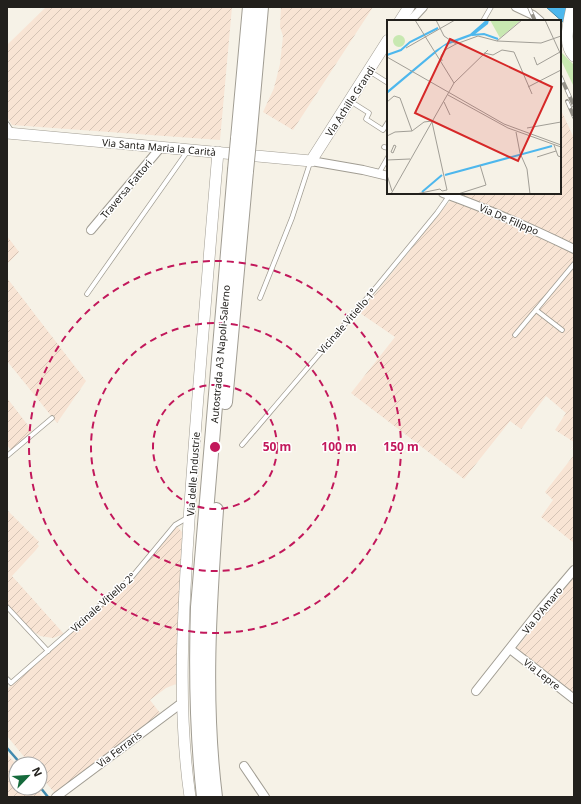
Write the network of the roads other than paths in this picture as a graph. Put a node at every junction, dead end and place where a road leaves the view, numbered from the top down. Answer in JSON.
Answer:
{"nodes":[{"id":1,"x":250,"y":7,"type":"edge"},
{"id":2,"x":261,"y":7,"type":"edge"},
{"id":3,"x":422,"y":7,"type":"edge"},
{"id":4,"x":491,"y":7,"type":"edge"},
{"id":5,"x":516,"y":7,"type":"edge"},
{"id":6,"x":572,"y":7,"type":"edge"},
{"id":7,"x":406,"y":16,"type":"edge"},
{"id":8,"x":484,"y":20,"type":"edge"},
{"id":9,"x":539,"y":20,"type":"edge"},
{"id":10,"x":387,"y":42,"type":"edge"},
{"id":11,"x":567,"y":44,"type":"edge"},
{"id":12,"x":368,"y":71,"type":"junction"},
{"id":13,"x":387,"y":82,"type":"edge"},
{"id":14,"x":350,"y":101,"type":"junction"},
{"id":15,"x":387,"y":124,"type":"edge"},
{"id":16,"x":9,"y":130,"type":"edge"},
{"id":17,"x":243,"y":140,"type":"junction"},
{"id":18,"x":161,"y":147,"type":"junction"},
{"id":19,"x":188,"y":150,"type":"junction"},
{"id":20,"x":218,"y":152,"type":"junction"},
{"id":21,"x":311,"y":161,"type":"junction"},
{"id":22,"x":387,"y":163,"type":"edge"},
{"id":23,"x":240,"y":171,"type":"junction"},
{"id":24,"x":385,"y":174,"type":"edge"},
{"id":25,"x":446,"y":194,"type":"edge"},
{"id":26,"x":91,"y":230,"type":"dead end"},
{"id":27,"x":574,"y":249,"type":"edge"},
{"id":28,"x":574,"y":264,"type":"edge"},
{"id":29,"x":87,"y":294,"type":"dead end"},
{"id":30,"x":260,"y":298,"type":"dead end"},
{"id":31,"x":536,"y":310,"type":"junction"},
{"id":32,"x":562,"y":330,"type":"dead end"},
{"id":33,"x":515,"y":335,"type":"dead end"},
{"id":34,"x":52,"y":418,"type":"dead end"},
{"id":35,"x":242,"y":445,"type":"dead end"},
{"id":36,"x":7,"y":456,"type":"edge"},
{"id":37,"x":190,"y":517,"type":"junction"},
{"id":38,"x":574,"y":570,"type":"edge"},
{"id":39,"x":7,"y":608,"type":"edge"},
{"id":40,"x":510,"y":650,"type":"junction"},
{"id":41,"x":48,"y":651,"type":"junction"},
{"id":42,"x":7,"y":679,"type":"edge"},
{"id":43,"x":476,"y":692,"type":"dead end"},
{"id":44,"x":574,"y":699,"type":"edge"},
{"id":45,"x":183,"y":702,"type":"junction"},
{"id":46,"x":244,"y":766,"type":"dead end"},
{"id":47,"x":57,"y":796,"type":"edge"},
{"id":48,"x":190,"y":797,"type":"edge"},
{"id":49,"x":204,"y":797,"type":"edge"},
{"id":50,"x":215,"y":797,"type":"edge"},
{"id":51,"x":265,"y":797,"type":"edge"}],
"edges":[{"from":1,"to":17,"type":"highway","name":"Autostrada A3 Napoli-Salerno"},
{"from":2,"to":17,"type":"highway","name":"Autostrada A3 Napoli-Salerno"},
{"from":3,"to":7,"type":"street"},
{"from":4,"to":8,"type":"lane"},
{"from":5,"to":9,"type":"street"},
{"from":6,"to":11,"type":"street"},
{"from":10,"to":12,"type":"street","name":"Via Achille Grandi"},
{"from":12,"to":13,"type":"lane"},
{"from":12,"to":14,"type":"street","name":"Via Achille Grandi"},
{"from":14,"to":15,"type":"lane"},
{"from":14,"to":21,"type":"street","name":"Via Achille Grandi"},
{"from":16,"to":18,"type":"street","name":"Via Santa Maria la Carità"},
{"from":17,"to":23,"type":"highway","name":"Autostrada A3 Napoli-Salerno","bridge":true},
{"from":18,"to":19,"type":"street","name":"Via Santa Maria la Carità"},
{"from":18,"to":26,"type":"street","name":"Traversa Fattori"},
{"from":19,"to":20,"type":"street","name":"Via Santa Maria la Carità"},
{"from":19,"to":29,"type":"lane"},
{"from":20,"to":21,"type":"street","name":"Via Santa Maria la Carità"},
{"from":20,"to":37,"type":"street","name":"Via delle Industrie"},
{"from":21,"to":24,"type":"street"},
{"from":21,"to":30,"type":"lane"},
{"from":22,"to":24,"type":"lane"},
{"from":23,"to":49,"type":"highway","name":"Autostrada A3 Napoli-Salerno"},
{"from":23,"to":50,"type":"highway","name":"Autostrada A3 Napoli-Salerno"},
{"from":25,"to":27,"type":"street","name":"Via De Filippo"},
{"from":25,"to":35,"type":"lane","name":"Vicinale Vitiello 1°"},
{"from":28,"to":31,"type":"lane"},
{"from":31,"to":32,"type":"lane"},
{"from":31,"to":33,"type":"lane"},
{"from":34,"to":36,"type":"lane"},
{"from":37,"to":41,"type":"lane","name":"Vicinale Vitiello 2°"},
{"from":37,"to":45,"type":"street","name":"Via delle Industrie"},
{"from":38,"to":40,"type":"street","name":"Via D'Amaro"},
{"from":39,"to":41,"type":"lane"},
{"from":40,"to":43,"type":"street","name":"Via D'Amaro"},
{"from":40,"to":44,"type":"street","name":"Via Lepre"},
{"from":41,"to":42,"type":"lane","name":"Vicinale Vitiello 2°"},
{"from":45,"to":47,"type":"street","name":"Via Ferraris"},
{"from":45,"to":48,"type":"street","name":"Via delle Industrie"},
{"from":46,"to":51,"type":"street"}]}
